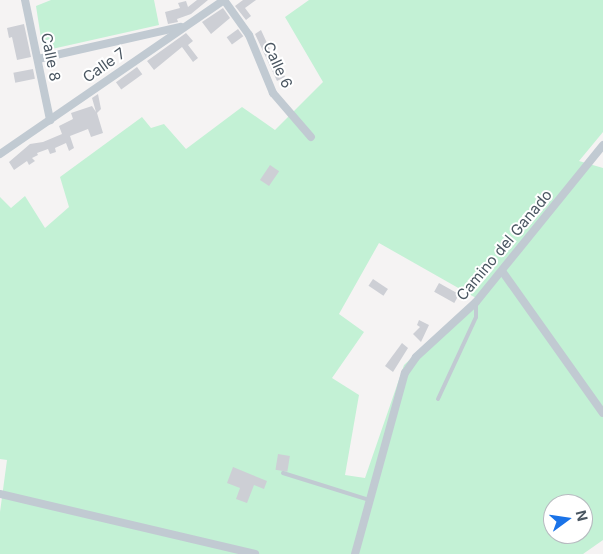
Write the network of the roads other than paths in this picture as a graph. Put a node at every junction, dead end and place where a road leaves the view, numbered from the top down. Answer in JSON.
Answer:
{"nodes":[{"id":1,"x":25,"y":0,"type":"edge"},
{"id":2,"x":224,"y":0,"type":"edge"},
{"id":3,"x":211,"y":4,"type":"edge"},
{"id":4,"x":184,"y":26,"type":"junction"},
{"id":5,"x":38,"y":59,"type":"junction"},
{"id":6,"x":50,"y":120,"type":"junction"},
{"id":7,"x":311,"y":138,"type":"dead end"},
{"id":8,"x":603,"y":145,"type":"edge"},
{"id":9,"x":0,"y":154,"type":"edge"},
{"id":10,"x":502,"y":272,"type":"junction"},
{"id":11,"x":476,"y":302,"type":"junction"},
{"id":12,"x":438,"y":399,"type":"dead end"},
{"id":13,"x":603,"y":413,"type":"edge"},
{"id":14,"x":283,"y":473,"type":"dead end"},
{"id":15,"x":0,"y":494,"type":"edge"},
{"id":16,"x":369,"y":500,"type":"junction"},
{"id":17,"x":255,"y":554,"type":"edge"},
{"id":18,"x":356,"y":554,"type":"edge"}],
"edges":[{"from":1,"to":5,"type":"street","name":"Calle 8"},
{"from":2,"to":3,"type":"street","name":"Calle 7"},
{"from":2,"to":7,"type":"street","name":"Calle 6"},
{"from":3,"to":4,"type":"street","name":"Calle 7"},
{"from":4,"to":5,"type":"street"},
{"from":4,"to":6,"type":"street","name":"Calle 7"},
{"from":5,"to":6,"type":"street","name":"Calle 8"},
{"from":6,"to":9,"type":"street","name":"Calle 7"},
{"from":8,"to":10,"type":"street","name":"Camino del Ganado"},
{"from":10,"to":11,"type":"street","name":"Camino del Ganado"},
{"from":10,"to":13,"type":"street"},
{"from":11,"to":12,"type":"lane"},
{"from":11,"to":16,"type":"street","name":"Camino del Ganado"},
{"from":14,"to":16,"type":"lane"},
{"from":15,"to":17,"type":"street"},
{"from":16,"to":18,"type":"street","name":"Camino del Ganado"}]}
